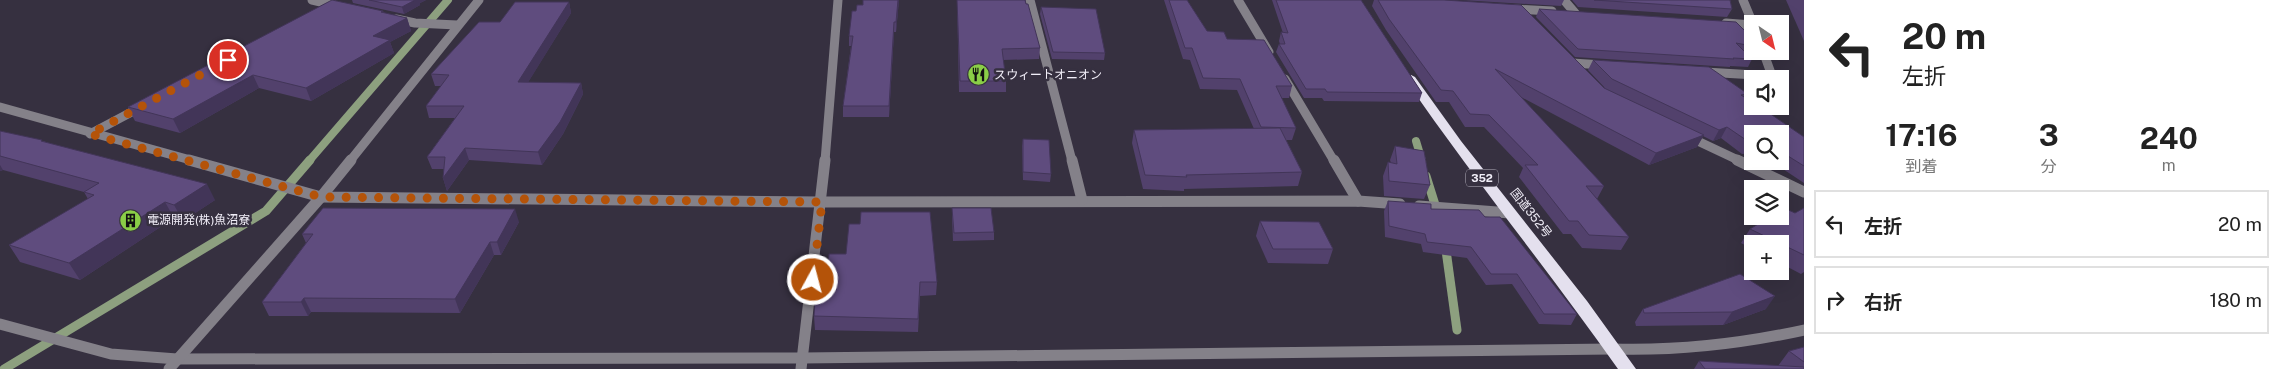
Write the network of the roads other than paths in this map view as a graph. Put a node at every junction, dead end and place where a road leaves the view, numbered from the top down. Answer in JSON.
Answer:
{"nodes":[{"id":1,"x":312,"y":0,"type":"edge"},
{"id":2,"x":479,"y":0,"type":"edge"},
{"id":3,"x":838,"y":0,"type":"edge"},
{"id":4,"x":1030,"y":0,"type":"edge"},
{"id":5,"x":1238,"y":0,"type":"edge"},
{"id":6,"x":1564,"y":0,"type":"edge"},
{"id":7,"x":1743,"y":0,"type":"edge"},
{"id":8,"x":332,"y":5,"type":"junction"},
{"id":9,"x":352,"y":9,"type":"edge"},
{"id":10,"x":1510,"y":9,"type":"edge"},
{"id":11,"x":1520,"y":9,"type":"junction"},
{"id":12,"x":324,"y":10,"type":"edge"},
{"id":13,"x":1557,"y":12,"type":"edge"},
{"id":14,"x":1566,"y":12,"type":"edge"},
{"id":15,"x":1575,"y":13,"type":"junction"},
{"id":16,"x":1585,"y":14,"type":"edge"},
{"id":17,"x":1749,"y":15,"type":"edge"},
{"id":18,"x":390,"y":18,"type":"edge"},
{"id":19,"x":1713,"y":22,"type":"edge"},
{"id":20,"x":1532,"y":23,"type":"edge"},
{"id":21,"x":1744,"y":24,"type":"edge"},
{"id":22,"x":457,"y":25,"type":"junction"},
{"id":23,"x":1766,"y":60,"type":"edge"},
{"id":24,"x":1610,"y":65,"type":"edge"},
{"id":25,"x":1404,"y":68,"type":"edge"},
{"id":26,"x":1696,"y":71,"type":"edge"},
{"id":27,"x":1584,"y":76,"type":"edge"},
{"id":28,"x":151,"y":102,"type":"edge"},
{"id":29,"x":0,"y":107,"type":"edge"},
{"id":30,"x":1681,"y":133,"type":"edge"},
{"id":31,"x":90,"y":134,"type":"junction"},
{"id":32,"x":1804,"y":192,"type":"edge"},
{"id":33,"x":321,"y":197,"type":"junction"},
{"id":34,"x":1082,"y":200,"type":"junction"},
{"id":35,"x":1358,"y":201,"type":"junction"},
{"id":36,"x":822,"y":202,"type":"junction"},
{"id":37,"x":1510,"y":213,"type":"junction"},
{"id":38,"x":0,"y":324,"type":"edge"},
{"id":39,"x":1804,"y":330,"type":"edge"},
{"id":40,"x":1612,"y":349,"type":"junction"},
{"id":41,"x":177,"y":359,"type":"junction"},
{"id":42,"x":802,"y":364,"type":"edge"},
{"id":43,"x":169,"y":369,"type":"edge"},
{"id":44,"x":1627,"y":369,"type":"edge"}],
"edges":[{"from":1,"to":8,"type":"street"},
{"from":2,"to":22,"type":"street"},
{"from":3,"to":36,"type":"street"},
{"from":4,"to":34,"type":"street"},
{"from":5,"to":35,"type":"street"},
{"from":6,"to":15,"type":"street"},
{"from":7,"to":17,"type":"street"},
{"from":8,"to":9,"type":"street"},
{"from":8,"to":12,"type":"street"},
{"from":10,"to":11,"type":"street"},
{"from":11,"to":13,"type":"street"},
{"from":11,"to":20,"type":"street"},
{"from":14,"to":15,"type":"street"},
{"from":15,"to":16,"type":"street"},
{"from":18,"to":22,"type":"street"},
{"from":19,"to":21,"type":"street"},
{"from":22,"to":33,"type":"street"},
{"from":23,"to":26,"type":"street"},
{"from":24,"to":27,"type":"street"},
{"from":25,"to":37,"type":"highway","name":"国道352号","number":"352"},
{"from":28,"to":31,"type":"street"},
{"from":29,"to":31,"type":"street"},
{"from":30,"to":32,"type":"street"},
{"from":31,"to":33,"type":"street"},
{"from":33,"to":36,"type":"street"},
{"from":33,"to":41,"type":"street"},
{"from":34,"to":35,"type":"street"},
{"from":34,"to":36,"type":"street"},
{"from":35,"to":37,"type":"street"},
{"from":36,"to":42,"type":"street"},
{"from":37,"to":40,"type":"highway","name":"国道352号","number":"352"},
{"from":38,"to":41,"type":"street"},
{"from":39,"to":40,"type":"street"},
{"from":40,"to":42,"type":"street"},
{"from":40,"to":44,"type":"highway","name":"国道352号","number":"352"},
{"from":41,"to":42,"type":"street"},
{"from":41,"to":43,"type":"street"}]}
